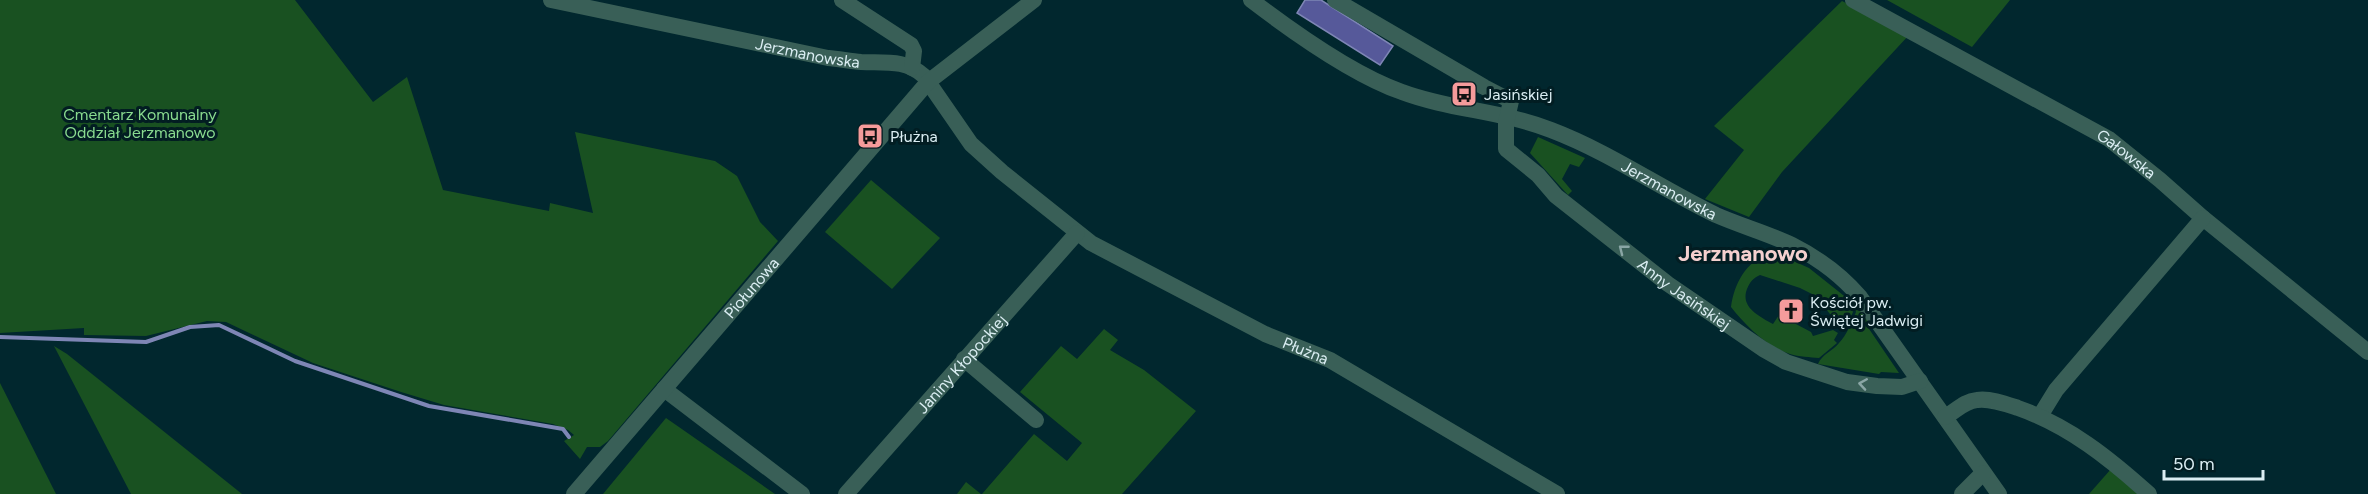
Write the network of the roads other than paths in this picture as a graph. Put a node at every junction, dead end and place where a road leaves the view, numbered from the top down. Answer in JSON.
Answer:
{"nodes":[{"id":1,"x":551,"y":0,"type":"edge"},
{"id":2,"x":842,"y":0,"type":"edge"},
{"id":3,"x":1034,"y":0,"type":"edge"},
{"id":4,"x":1251,"y":0,"type":"edge"},
{"id":5,"x":1335,"y":0,"type":"edge"},
{"id":6,"x":1853,"y":0,"type":"edge"},
{"id":7,"x":1273,"y":7,"type":"edge"},
{"id":8,"x":912,"y":68,"type":"junction"},
{"id":9,"x":928,"y":82,"type":"junction"},
{"id":10,"x":1508,"y":117,"type":"junction"},
{"id":11,"x":2203,"y":218,"type":"junction"},
{"id":12,"x":1077,"y":233,"type":"junction"},
{"id":13,"x":2368,"y":352,"type":"edge"},
{"id":14,"x":964,"y":358,"type":"junction"},
{"id":15,"x":1920,"y":381,"type":"junction"},
{"id":16,"x":664,"y":389,"type":"junction"},
{"id":17,"x":2040,"y":416,"type":"junction"},
{"id":18,"x":1945,"y":417,"type":"junction"},
{"id":19,"x":1036,"y":420,"type":"dead end"},
{"id":20,"x":1983,"y":473,"type":"junction"},
{"id":21,"x":574,"y":494,"type":"edge"},
{"id":22,"x":802,"y":494,"type":"edge"},
{"id":23,"x":846,"y":494,"type":"edge"},
{"id":24,"x":1557,"y":494,"type":"edge"},
{"id":25,"x":1962,"y":494,"type":"edge"},
{"id":26,"x":1999,"y":494,"type":"edge"},
{"id":27,"x":2149,"y":494,"type":"edge"}],
"edges":[{"from":1,"to":8,"type":"street","name":"Jerzmanowska"},
{"from":2,"to":8,"type":"street"},
{"from":3,"to":9,"type":"street"},
{"from":4,"to":7,"type":"street","name":"Jerzmanowska"},
{"from":5,"to":10,"type":"street"},
{"from":6,"to":11,"type":"street","name":"Gałowska"},
{"from":7,"to":10,"type":"street","name":"Jerzmanowska"},
{"from":8,"to":9,"type":"street"},
{"from":9,"to":12,"type":"street","name":"Płużna"},
{"from":9,"to":16,"type":"street","name":"Piołunowa"},
{"from":10,"to":15,"type":"street","name":"Jerzmanowska"},
{"from":15,"to":10,"type":"street","name":"Anny Jasińskiej","one_way":true},
{"from":11,"to":13,"type":"street","name":"Gałowska"},
{"from":11,"to":17,"type":"street"},
{"from":12,"to":14,"type":"street","name":"Janiny Kłopockiej"},
{"from":12,"to":24,"type":"street","name":"Płużna"},
{"from":14,"to":19,"type":"street"},
{"from":14,"to":23,"type":"street","name":"Janiny Kłopockiej"},
{"from":15,"to":18,"type":"street","name":"Jerzmanowska"},
{"from":16,"to":21,"type":"street","name":"Piołunowa"},
{"from":16,"to":22,"type":"street"},
{"from":17,"to":18,"type":"street"},
{"from":17,"to":27,"type":"street"},
{"from":18,"to":20,"type":"street","name":"Jerzmanowska"},
{"from":20,"to":25,"type":"street"},
{"from":20,"to":26,"type":"street","name":"Jerzmanowska"}]}
